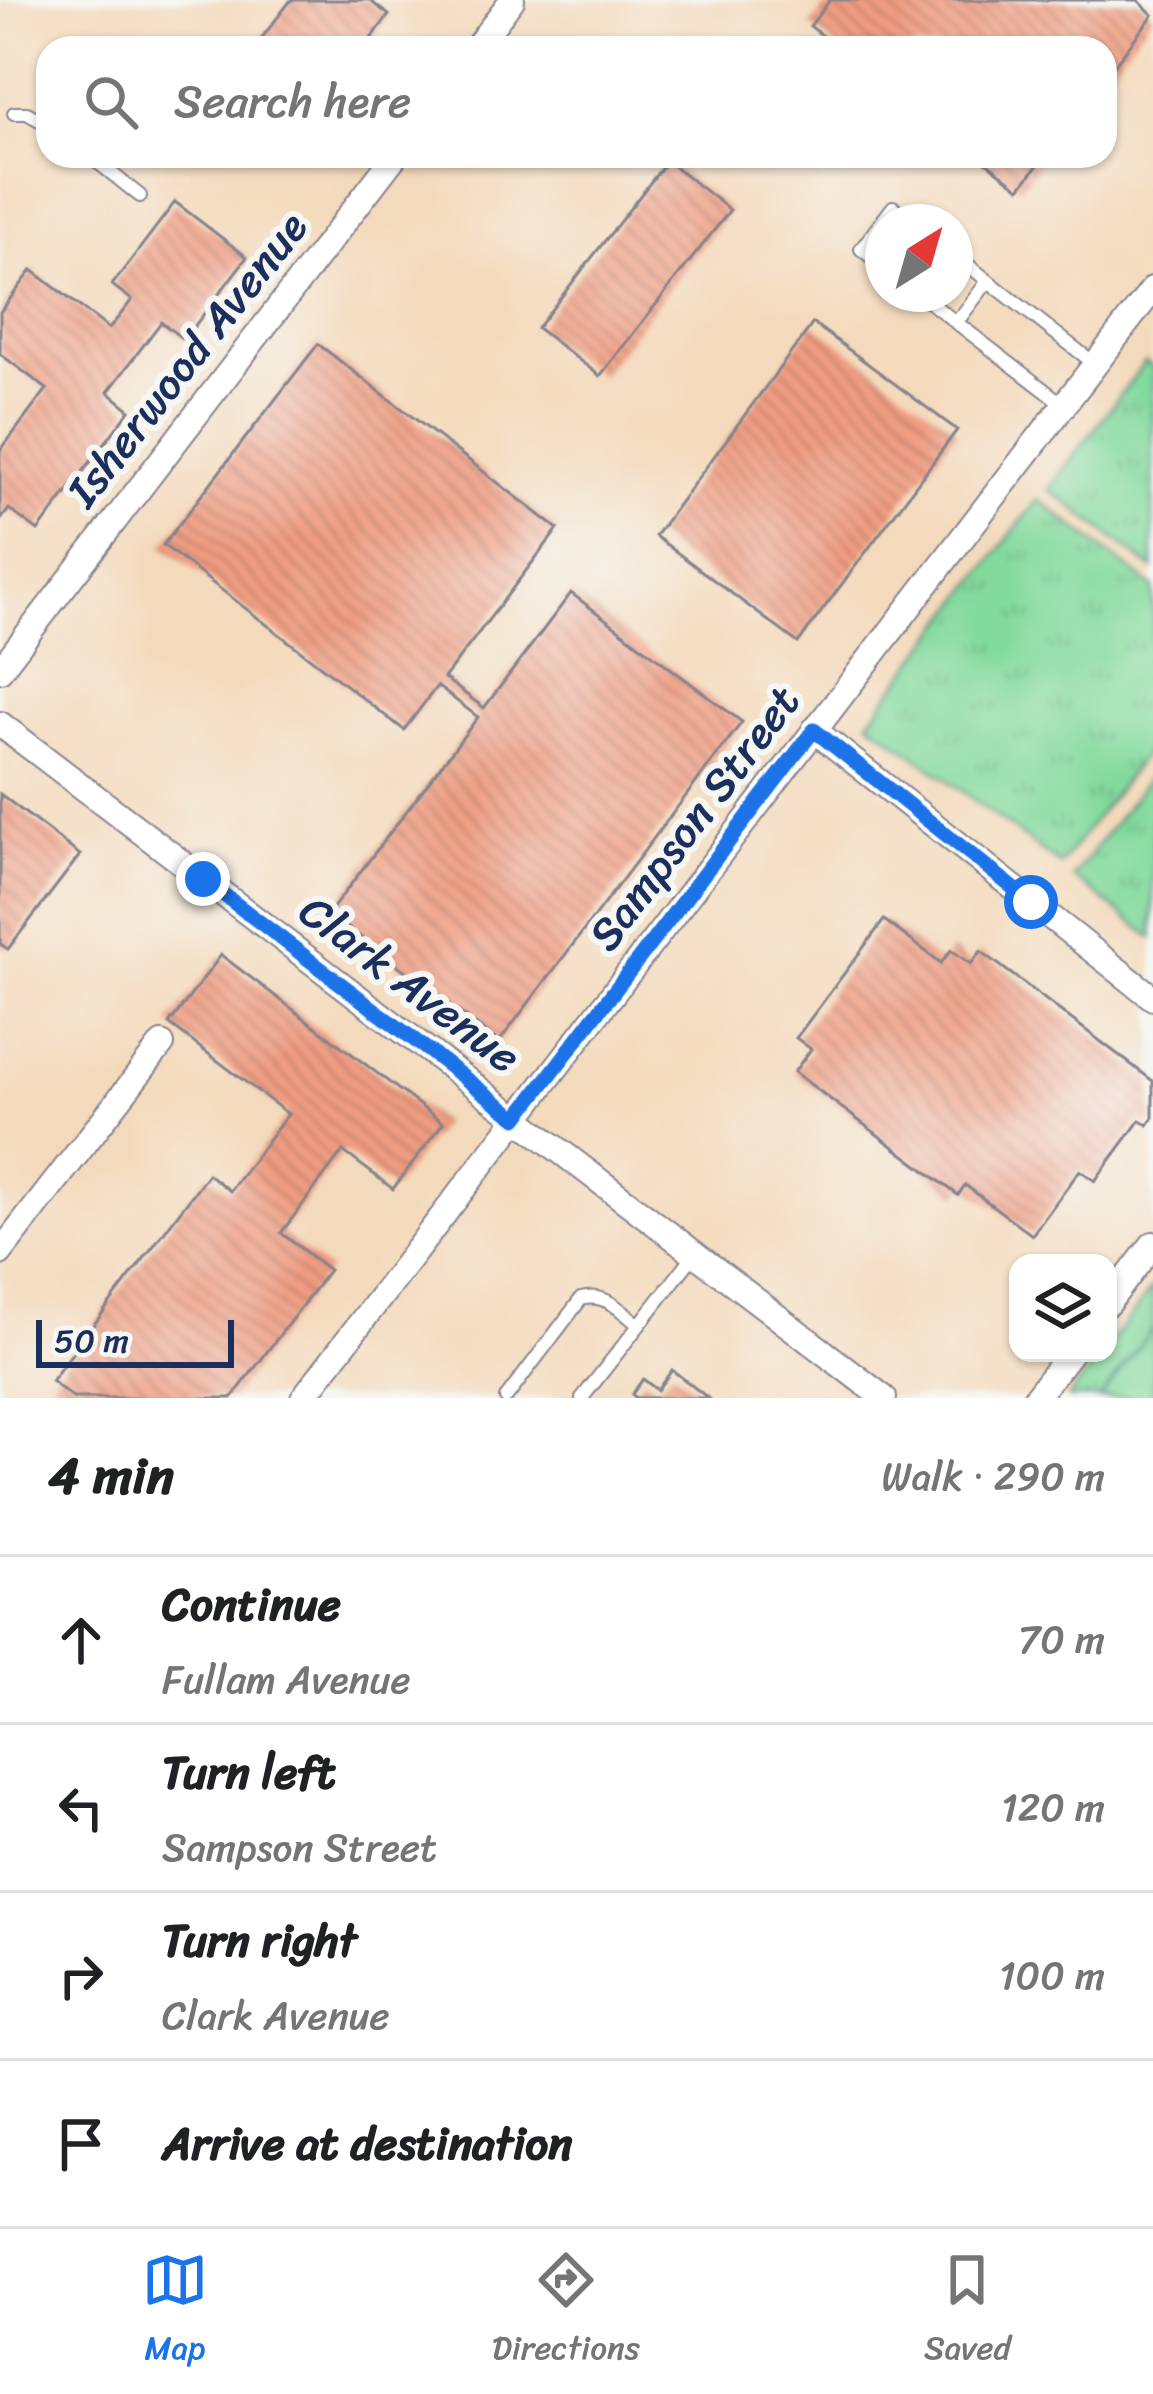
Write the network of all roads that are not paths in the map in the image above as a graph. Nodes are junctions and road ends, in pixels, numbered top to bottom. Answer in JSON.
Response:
{"nodes":[{"id":1,"x":512,"y":0,"type":"edge"},
{"id":2,"x":485,"y":36,"type":"edge"},
{"id":3,"x":14,"y":113,"type":"dead end"},
{"id":4,"x":36,"y":118,"type":"edge"},
{"id":5,"x":105,"y":168,"type":"edge"},
{"id":6,"x":385,"y":168,"type":"edge"},
{"id":7,"x":140,"y":196,"type":"dead end"},
{"id":8,"x":973,"y":269,"type":"edge"},
{"id":9,"x":988,"y":281,"type":"junction"},
{"id":10,"x":1153,"y":290,"type":"edge"},
{"id":11,"x":943,"y":312,"type":"edge"},
{"id":12,"x":956,"y":322,"type":"junction"},
{"id":13,"x":1095,"y":364,"type":"junction"},
{"id":14,"x":1064,"y":405,"type":"junction"},
{"id":15,"x":0,"y":670,"type":"edge"},
{"id":16,"x":0,"y":724,"type":"edge"},
{"id":17,"x":814,"y":730,"type":"junction"},
{"id":18,"x":1153,"y":998,"type":"edge"},
{"id":19,"x":162,"y":1044,"type":"dead end"},
{"id":20,"x":517,"y":1118,"type":"junction"},
{"id":21,"x":1153,"y":1244,"type":"edge"},
{"id":22,"x":0,"y":1253,"type":"edge"},
{"id":23,"x":694,"y":1254,"type":"junction"},
{"id":24,"x":1117,"y":1291,"type":"edge"},
{"id":25,"x":638,"y":1324,"type":"junction"},
{"id":26,"x":1063,"y":1362,"type":"edge"},
{"id":27,"x":303,"y":1398,"type":"edge"},
{"id":28,"x":506,"y":1398,"type":"edge"},
{"id":29,"x":582,"y":1398,"type":"edge"},
{"id":30,"x":884,"y":1398,"type":"edge"},
{"id":31,"x":1035,"y":1398,"type":"edge"}],
"edges":[{"from":1,"to":2,"type":"street"},
{"from":3,"to":4,"type":"lane"},
{"from":5,"to":7,"type":"lane"},
{"from":6,"to":15,"type":"street","name":"Isherwood Avenue"},
{"from":8,"to":9,"type":"lane"},
{"from":9,"to":12,"type":"lane"},
{"from":9,"to":13,"type":"lane"},
{"from":10,"to":13,"type":"street","name":"Sampson Street"},
{"from":11,"to":12,"type":"lane"},
{"from":12,"to":14,"type":"lane"},
{"from":13,"to":14,"type":"street","name":"Sampson Street"},
{"from":14,"to":17,"type":"street","name":"Sampson Street"},
{"from":16,"to":20,"type":"street","name":"Clark Avenue"},
{"from":17,"to":18,"type":"street"},
{"from":17,"to":20,"type":"street","name":"Sampson Street"},
{"from":19,"to":22,"type":"street"},
{"from":20,"to":23,"type":"street","name":"Clark Avenue"},
{"from":20,"to":27,"type":"street","name":"Sampson Street"},
{"from":21,"to":24,"type":"street"},
{"from":23,"to":25,"type":"lane"},
{"from":23,"to":30,"type":"street","name":"Clark Avenue"},
{"from":25,"to":28,"type":"lane"},
{"from":25,"to":29,"type":"lane"},
{"from":26,"to":31,"type":"street"}]}
